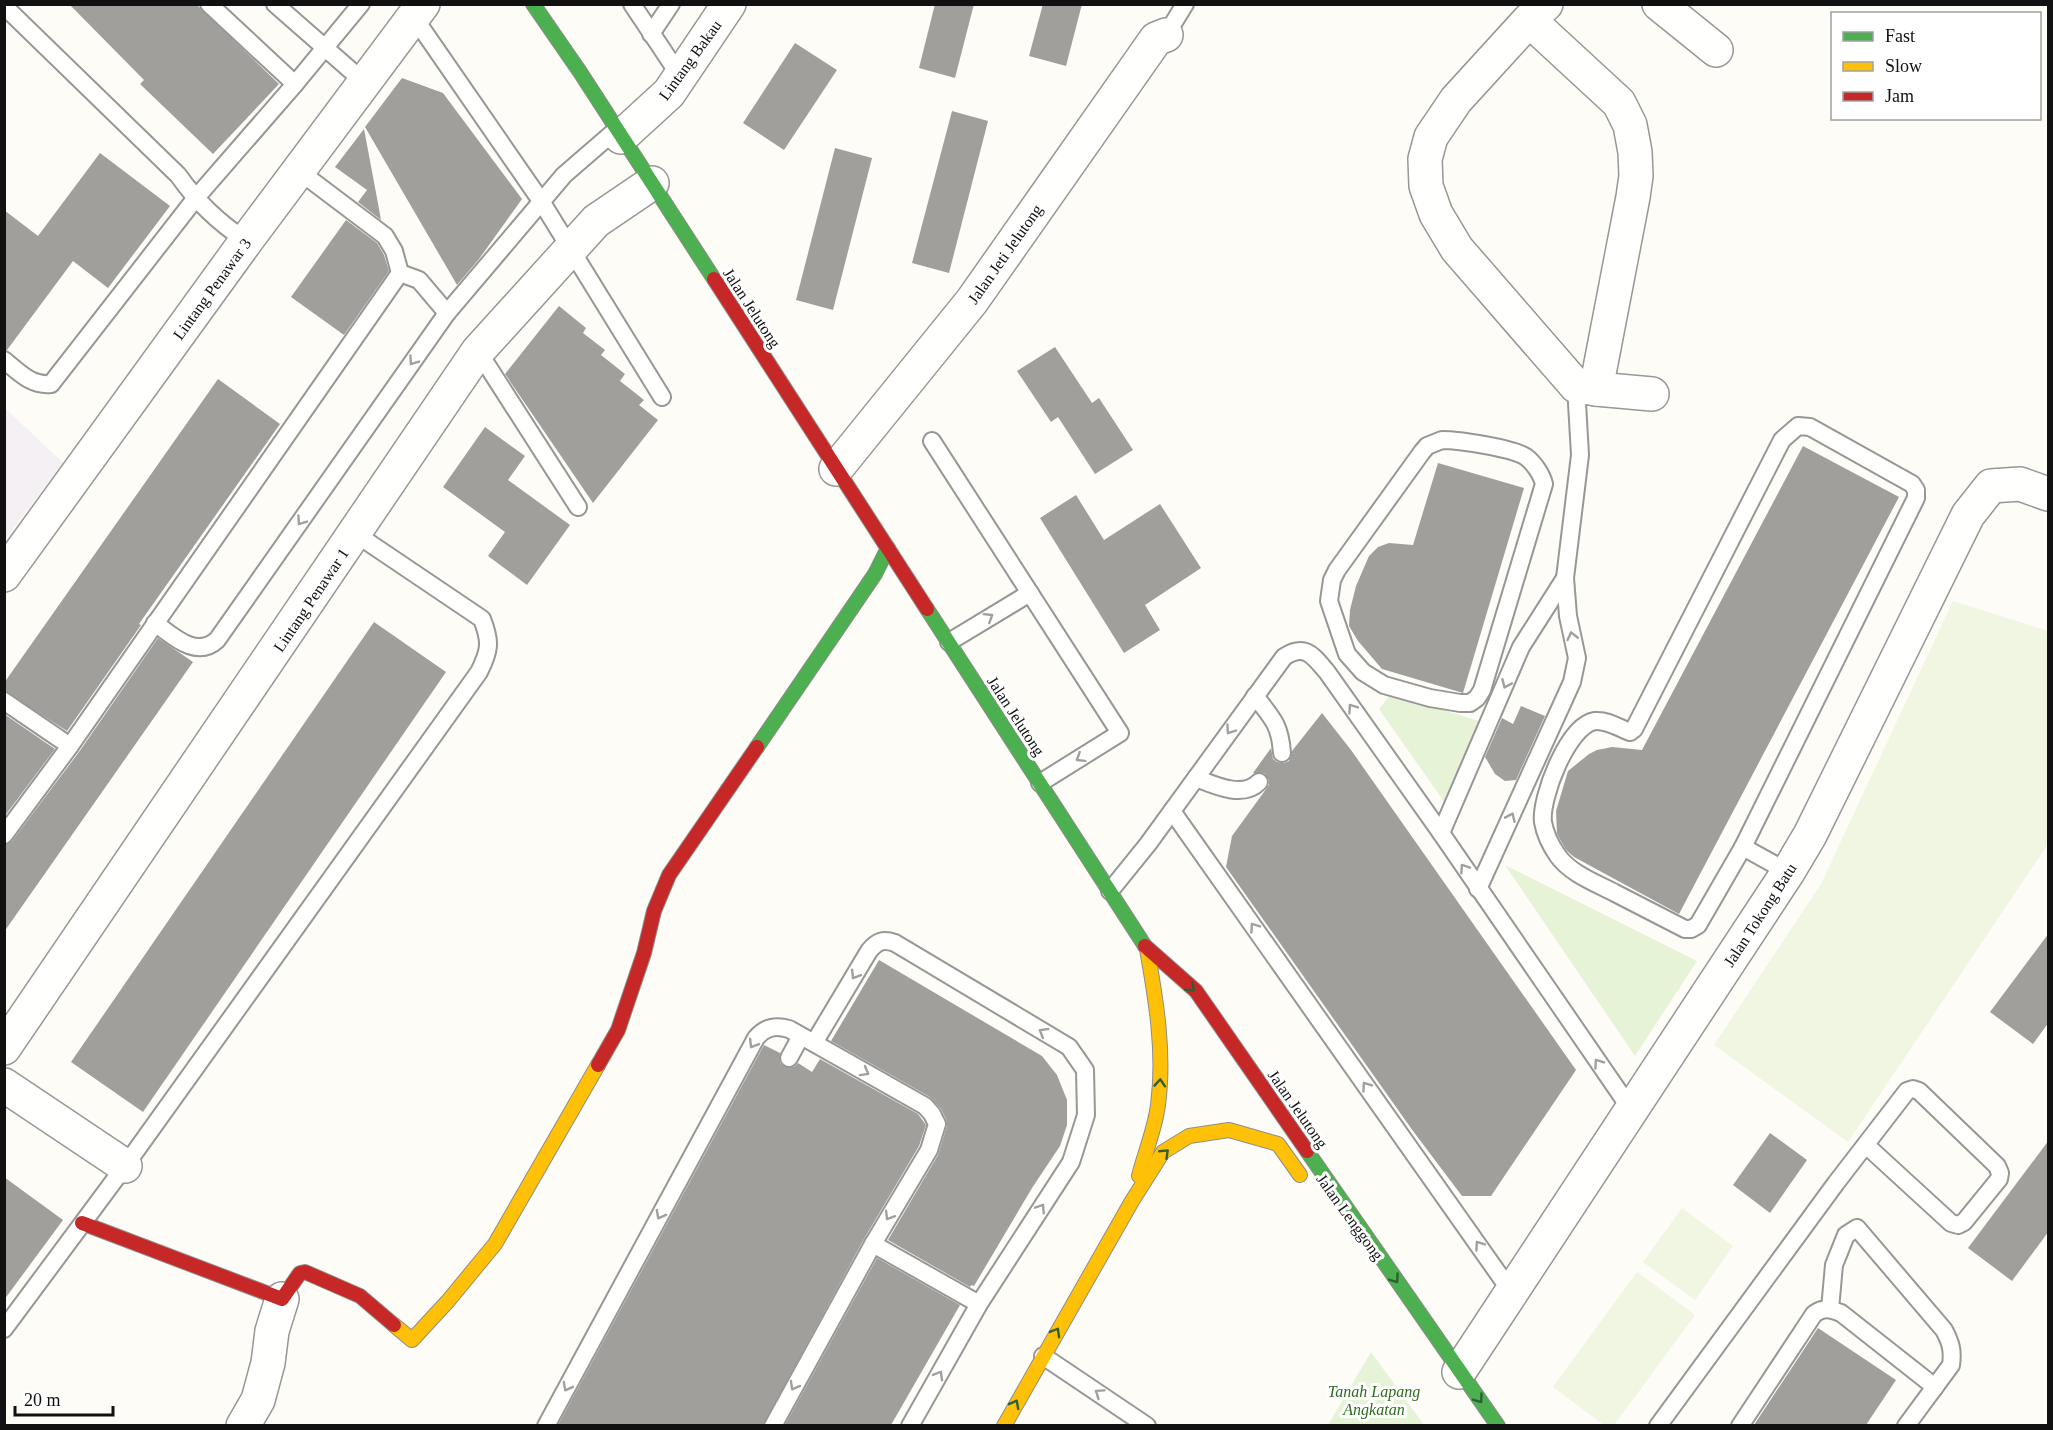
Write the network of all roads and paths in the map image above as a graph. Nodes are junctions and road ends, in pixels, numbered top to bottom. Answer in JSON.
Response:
{"nodes":[{"id":1,"x":209,"y":4,"type":"edge"},
{"id":2,"x":275,"y":4,"type":"edge"},
{"id":3,"x":361,"y":4,"type":"edge"},
{"id":4,"x":533,"y":4,"type":"edge"},
{"id":5,"x":632,"y":4,"type":"edge"},
{"id":6,"x":671,"y":4,"type":"edge"},
{"id":7,"x":729,"y":4,"type":"edge"},
{"id":8,"x":1185,"y":4,"type":"edge"},
{"id":9,"x":1659,"y":4,"type":"edge"},
{"id":10,"x":4,"y":6,"type":"edge"},
{"id":11,"x":414,"y":8,"type":"edge"},
{"id":12,"x":1538,"y":12,"type":"edge"},
{"id":13,"x":651,"y":34,"type":"junction"},
{"id":14,"x":1166,"y":35,"type":"joint"},
{"id":15,"x":325,"y":48,"type":"junction"},
{"id":16,"x":1716,"y":50,"type":"dead end"},
{"id":17,"x":680,"y":76,"type":"junction"},
{"id":18,"x":364,"y":82,"type":"junction"},
{"id":19,"x":295,"y":84,"type":"junction"},
{"id":20,"x":619,"y":133,"type":"junction"},
{"id":21,"x":299,"y":171,"type":"junction"},
{"id":22,"x":652,"y":183,"type":"junction"},
{"id":23,"x":195,"y":199,"type":"junction"},
{"id":24,"x":541,"y":201,"type":"junction"},
{"id":25,"x":246,"y":241,"type":"junction"},
{"id":26,"x":570,"y":248,"type":"junction"},
{"id":27,"x":400,"y":273,"type":"junction"},
{"id":28,"x":447,"y":314,"type":"junction"},
{"id":29,"x":478,"y":351,"type":"junction"},
{"id":30,"x":4,"y":360,"type":"edge"},
{"id":31,"x":1586,"y":388,"type":"junction"},
{"id":32,"x":1652,"y":394,"type":"dead end"},
{"id":33,"x":662,"y":397,"type":"dead end"},
{"id":34,"x":932,"y":441,"type":"dead end"},
{"id":35,"x":836,"y":469,"type":"junction"},
{"id":36,"x":2049,"y":494,"type":"edge"},
{"id":37,"x":578,"y":507,"type":"dead end"},
{"id":38,"x":356,"y":534,"type":"junction"},
{"id":39,"x":888,"y":548,"type":"junction"},
{"id":40,"x":4,"y":575,"type":"edge"},
{"id":41,"x":1565,"y":578,"type":"junction"},
{"id":42,"x":1030,"y":593,"type":"junction"},
{"id":43,"x":155,"y":622,"type":"junction"},
{"id":44,"x":949,"y":642,"type":"junction"},
{"id":45,"x":1347,"y":654,"type":"junction"},
{"id":46,"x":1327,"y":672,"type":"junction"},
{"id":47,"x":1255,"y":696,"type":"junction"},
{"id":48,"x":4,"y":701,"type":"edge"},
{"id":49,"x":70,"y":746,"type":"junction"},
{"id":50,"x":1282,"y":753,"type":"dead end"},
{"id":51,"x":1196,"y":778,"type":"junction"},
{"id":52,"x":1259,"y":782,"type":"dead end"},
{"id":53,"x":1040,"y":783,"type":"junction"},
{"id":54,"x":1172,"y":811,"type":"junction"},
{"id":55,"x":1441,"y":833,"type":"junction"},
{"id":56,"x":4,"y":835,"type":"edge"},
{"id":57,"x":1743,"y":847,"type":"junction"},
{"id":58,"x":1788,"y":872,"type":"junction"},
{"id":59,"x":1478,"y":889,"type":"junction"},
{"id":60,"x":1110,"y":891,"type":"junction"},
{"id":61,"x":1148,"y":949,"type":"junction"},
{"id":62,"x":807,"y":1040,"type":"junction"},
{"id":63,"x":4,"y":1048,"type":"edge"},
{"id":64,"x":789,"y":1058,"type":"dead end"},
{"id":65,"x":4,"y":1085,"type":"edge"},
{"id":66,"x":1632,"y":1111,"type":"junction"},
{"id":67,"x":1867,"y":1146,"type":"junction"},
{"id":68,"x":125,"y":1167,"type":"junction"},
{"id":69,"x":1305,"y":1183,"type":"dead end"},
{"id":70,"x":1132,"y":1201,"type":"junction"},
{"id":71,"x":82,"y":1223,"type":"junction"},
{"id":72,"x":873,"y":1244,"type":"junction"},
{"id":73,"x":1512,"y":1293,"type":"junction"},
{"id":74,"x":282,"y":1299,"type":"junction"},
{"id":75,"x":979,"y":1304,"type":"junction"},
{"id":76,"x":1830,"y":1309,"type":"junction"},
{"id":77,"x":4,"y":1329,"type":"edge"},
{"id":78,"x":1043,"y":1356,"type":"junction"},
{"id":79,"x":1459,"y":1372,"type":"junction"},
{"id":80,"x":1935,"y":1387,"type":"junction"},
{"id":81,"x":243,"y":1425,"type":"edge"},
{"id":82,"x":546,"y":1425,"type":"edge"},
{"id":83,"x":773,"y":1425,"type":"edge"},
{"id":84,"x":910,"y":1425,"type":"edge"},
{"id":85,"x":1004,"y":1425,"type":"edge"},
{"id":86,"x":1147,"y":1425,"type":"edge"},
{"id":87,"x":1498,"y":1425,"type":"edge"},
{"id":88,"x":1658,"y":1425,"type":"edge"},
{"id":89,"x":1740,"y":1425,"type":"edge"},
{"id":90,"x":1906,"y":1425,"type":"edge"}],
"edges":[{"from":1,"to":19,"type":"lane"},
{"from":2,"to":15,"type":"lane"},
{"from":3,"to":15,"type":"lane"},
{"from":4,"to":20,"type":"main road","name":"Jalan Jelutong"},
{"from":5,"to":13,"type":"lane"},
{"from":6,"to":13,"type":"lane"},
{"from":7,"to":17,"type":"street","name":"Lintang Bakau"},
{"from":8,"to":14,"type":"lane"},
{"from":9,"to":16,"type":"street"},
{"from":10,"to":23,"type":"lane"},
{"from":11,"to":18,"type":"street","name":"Lintang Penawar 3"},
{"from":11,"to":24,"type":"lane"},
{"from":12,"to":31,"type":"street"},
{"from":12,"to":31,"type":"street"},
{"from":13,"to":17,"type":"lane"},
{"from":14,"to":35,"type":"street","name":"Jalan Jeti Jelutong"},
{"from":15,"to":18,"type":"lane"},
{"from":15,"to":19,"type":"lane"},
{"from":17,"to":20,"type":"street","name":"Lintang Bakau"},
{"from":18,"to":21,"type":"street","name":"Lintang Penawar 3"},
{"from":19,"to":23,"type":"lane"},
{"from":20,"to":22,"type":"main road","name":"Jalan Jelutong"},
{"from":20,"to":24,"type":"lane"},
{"from":21,"to":25,"type":"street","name":"Lintang Penawar 3"},
{"from":21,"to":27,"type":"lane"},
{"from":22,"to":26,"type":"street","name":"Lintang Penawar 1"},
{"from":22,"to":35,"type":"main road","name":"Jalan Jelutong"},
{"from":23,"to":25,"type":"lane"},
{"from":23,"to":30,"type":"lane"},
{"from":24,"to":26,"type":"lane"},
{"from":24,"to":28,"type":"lane"},
{"from":25,"to":40,"type":"street","name":"Lintang Penawar 3"},
{"from":26,"to":29,"type":"street","name":"Lintang Penawar 1"},
{"from":26,"to":33,"type":"lane"},
{"from":27,"to":28,"type":"lane"},
{"from":27,"to":43,"type":"lane"},
{"from":28,"to":43,"type":"lane","one_way":true},
{"from":29,"to":37,"type":"lane"},
{"from":29,"to":38,"type":"street","name":"Lintang Penawar 1"},
{"from":31,"to":32,"type":"street"},
{"from":31,"to":41,"type":"lane"},
{"from":34,"to":42,"type":"lane"},
{"from":35,"to":39,"type":"main road","name":"Jalan Jelutong"},
{"from":36,"to":58,"type":"street","name":"Jalan Tokong Batu"},
{"from":38,"to":63,"type":"street","name":"Lintang Penawar 1"},
{"from":38,"to":68,"type":"lane"},
{"from":39,"to":44,"type":"main road","name":"Jalan Jelutong"},
{"from":39,"to":74,"type":"main road"},
{"from":41,"to":55,"type":"lane","one_way":true},
{"from":59,"to":41,"type":"lane","one_way":true},
{"from":44,"to":42,"type":"lane","one_way":true},
{"from":42,"to":53,"type":"lane","one_way":true},
{"from":43,"to":49,"type":"lane"},
{"from":44,"to":53,"type":"main road","name":"Jalan Jelutong"},
{"from":45,"to":45,"type":"lane"},
{"from":45,"to":46,"type":"lane"},
{"from":46,"to":47,"type":"lane"},
{"from":55,"to":46,"type":"lane","one_way":true},
{"from":47,"to":50,"type":"lane"},
{"from":47,"to":51,"type":"lane","one_way":true},
{"from":48,"to":49,"type":"lane"},
{"from":49,"to":56,"type":"lane"},
{"from":51,"to":52,"type":"lane"},
{"from":51,"to":54,"type":"lane"},
{"from":53,"to":60,"type":"main road","name":"Jalan Jelutong"},
{"from":54,"to":60,"type":"lane"},
{"from":73,"to":54,"type":"lane","one_way":true},
{"from":59,"to":55,"type":"lane","one_way":true},
{"from":57,"to":57,"type":"lane"},
{"from":57,"to":58,"type":"lane"},
{"from":58,"to":66,"type":"street","name":"Jalan Tokong Batu"},
{"from":66,"to":59,"type":"lane","one_way":true},
{"from":60,"to":61,"type":"main road","name":"Jalan Jelutong"},
{"from":70,"to":61,"type":"main road","name":"Jalan Lenggong","one_way":true},
{"from":61,"to":79,"type":"main road","name":"Jalan Jelutong","one_way":true},
{"from":62,"to":64,"type":"lane"},
{"from":62,"to":72,"type":"lane","one_way":true},
{"from":75,"to":62,"type":"lane","one_way":true},
{"from":62,"to":82,"type":"lane","one_way":true},
{"from":65,"to":68,"type":"street"},
{"from":66,"to":73,"type":"street","name":"Jalan Tokong Batu"},
{"from":67,"to":67,"type":"lane"},
{"from":67,"to":88,"type":"lane"},
{"from":68,"to":71,"type":"lane"},
{"from":70,"to":69,"type":"main road","name":"Jalan Lenggong","one_way":true},
{"from":78,"to":70,"type":"main road","name":"Jalan Lenggong","one_way":true},
{"from":71,"to":74,"type":"main road"},
{"from":71,"to":77,"type":"lane"},
{"from":72,"to":75,"type":"lane"},
{"from":72,"to":83,"type":"lane","one_way":true},
{"from":73,"to":79,"type":"street","name":"Jalan Tokong Batu"},
{"from":74,"to":81,"type":"street"},
{"from":84,"to":75,"type":"lane","one_way":true},
{"from":76,"to":80,"type":"lane"},
{"from":76,"to":80,"type":"lane"},
{"from":76,"to":89,"type":"lane"},
{"from":85,"to":78,"type":"main road","name":"Jalan Lenggong","one_way":true},
{"from":86,"to":78,"type":"lane","one_way":true},
{"from":79,"to":87,"type":"main road","name":"Jalan Jelutong","one_way":true},
{"from":80,"to":90,"type":"lane"}]}
